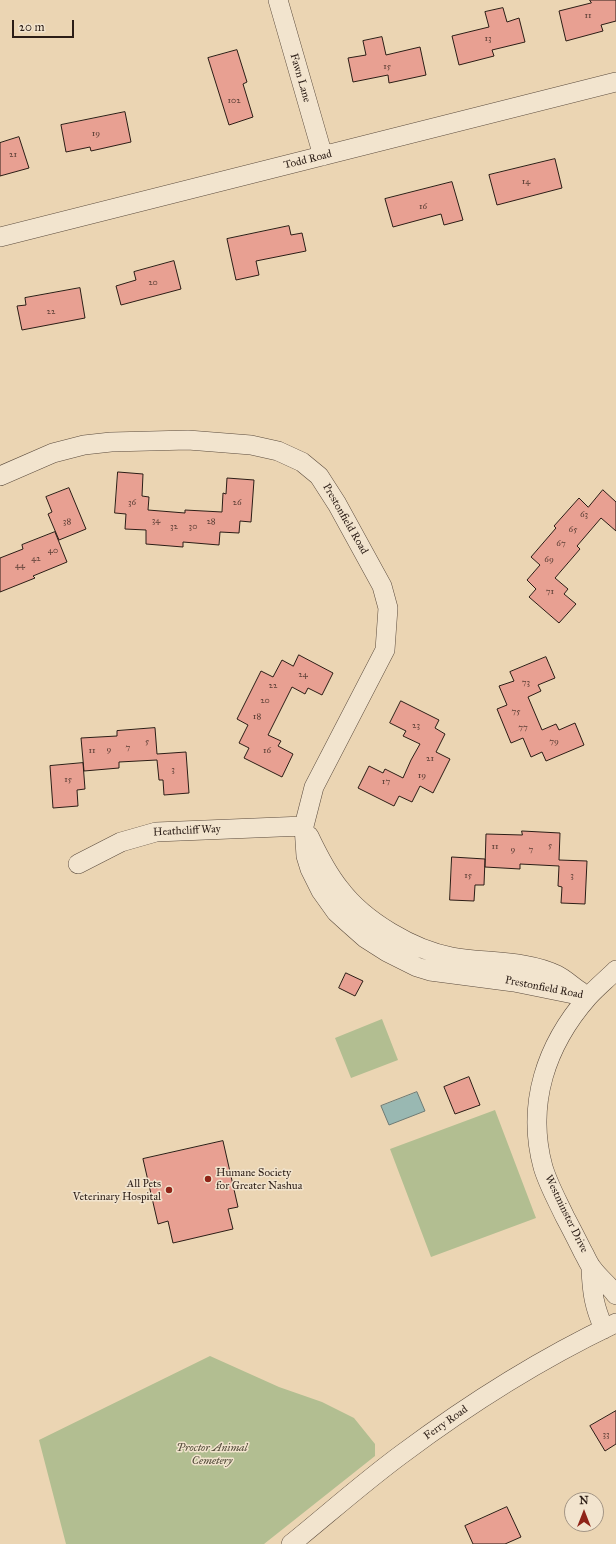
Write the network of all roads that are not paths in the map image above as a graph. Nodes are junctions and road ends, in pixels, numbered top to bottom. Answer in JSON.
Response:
{"nodes":[{"id":1,"x":278,"y":0,"type":"edge"},
{"id":2,"x":616,"y":82,"type":"edge"},
{"id":3,"x":323,"y":156,"type":"junction"},
{"id":4,"x":0,"y":236,"type":"edge"},
{"id":5,"x":0,"y":476,"type":"edge"},
{"id":6,"x":304,"y":826,"type":"junction"},
{"id":7,"x":78,"y":864,"type":"dead end"},
{"id":8,"x":616,"y":970,"type":"edge"},
{"id":9,"x":588,"y":997,"type":"junction"},
{"id":10,"x":591,"y":1268,"type":"junction"},
{"id":11,"x":616,"y":1295,"type":"edge"},
{"id":12,"x":610,"y":1326,"type":"edge"},
{"id":13,"x":292,"y":1544,"type":"edge"}],
"edges":[{"from":1,"to":3,"type":"street","name":"Fawn Lane"},
{"from":2,"to":3,"type":"street","name":"Todd Road"},
{"from":3,"to":4,"type":"street","name":"Todd Road"},
{"from":5,"to":6,"type":"street","name":"Prestonfield Road"},
{"from":6,"to":7,"type":"street","name":"Heathcliff Way"},
{"from":6,"to":9,"type":"street","name":"Prestonfield Road"},
{"from":8,"to":9,"type":"street","name":"Westminster Drive"},
{"from":9,"to":10,"type":"street","name":"Westminster Drive"},
{"from":10,"to":11,"type":"street","name":"Westminster Drive"},
{"from":10,"to":12,"type":"street","name":"Westminster Drive"},
{"from":12,"to":13,"type":"street","name":"Ferry Road"}]}
